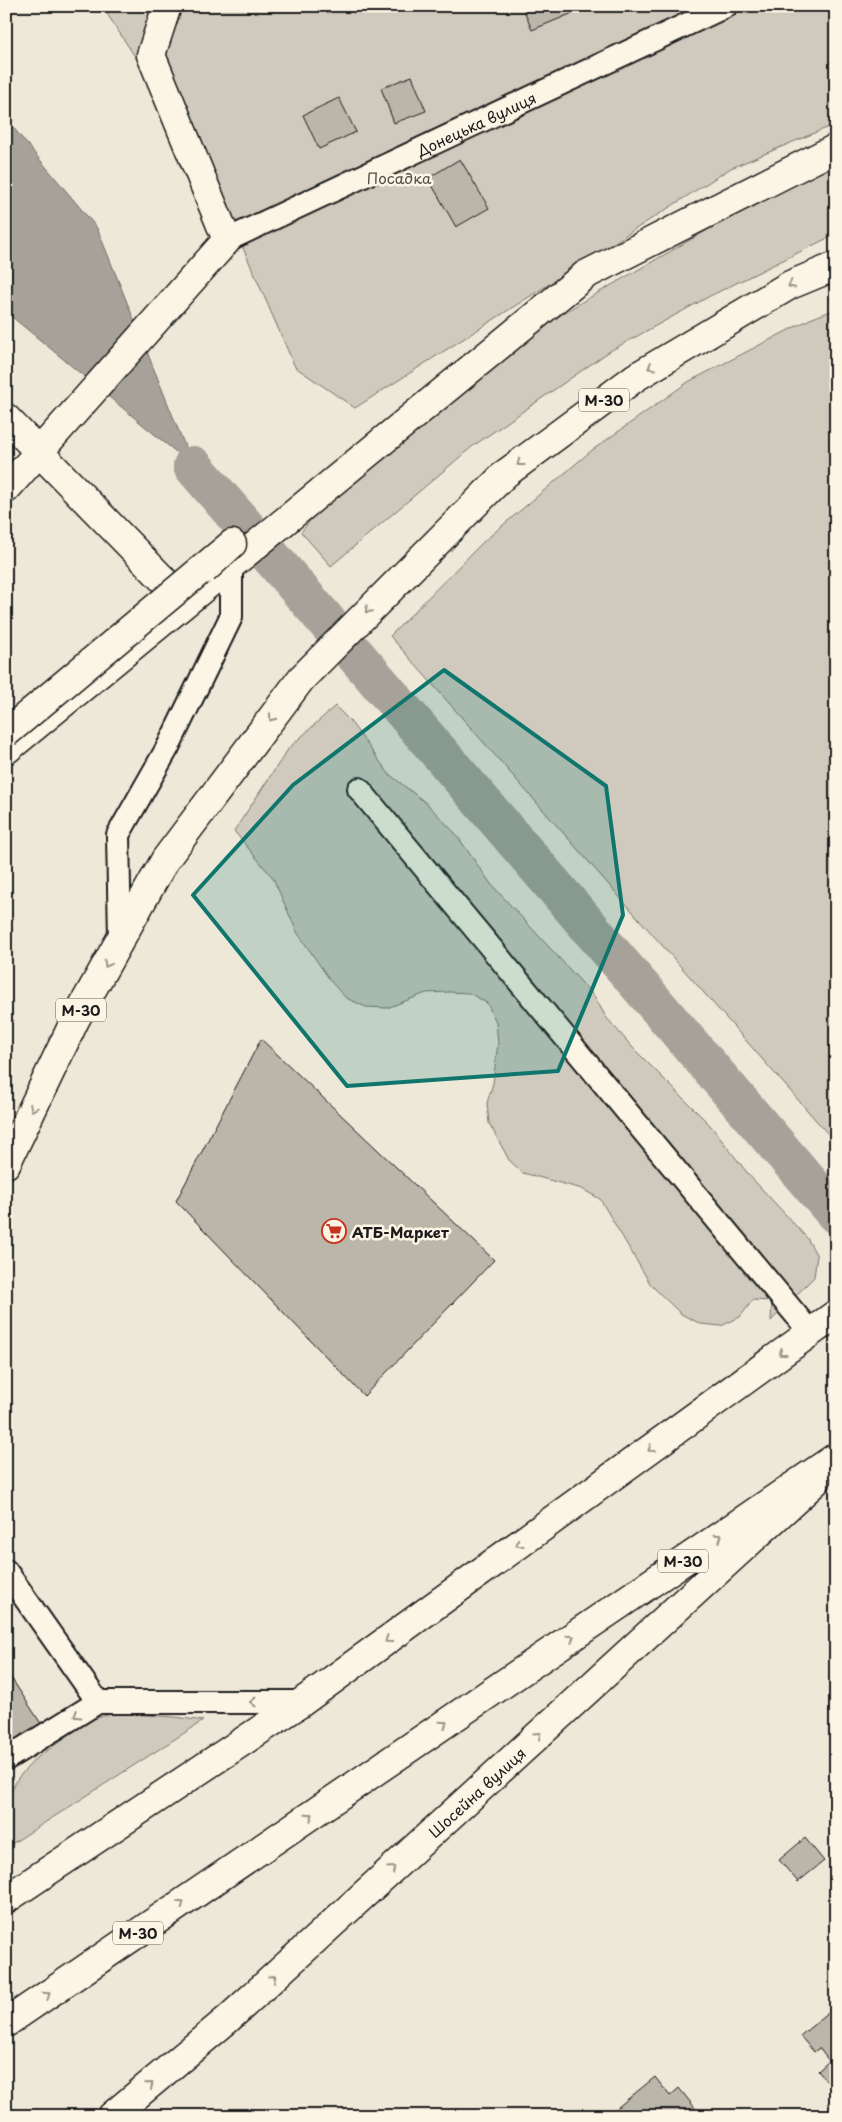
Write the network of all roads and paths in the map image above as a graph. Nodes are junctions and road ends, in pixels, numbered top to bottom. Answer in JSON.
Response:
{"nodes":[{"id":1,"x":167,"y":6,"type":"edge"},
{"id":2,"x":726,"y":6,"type":"edge"},
{"id":3,"x":836,"y":148,"type":"edge"},
{"id":4,"x":227,"y":240,"type":"junction"},
{"id":5,"x":836,"y":266,"type":"edge"},
{"id":6,"x":6,"y":418,"type":"edge"},
{"id":7,"x":6,"y":489,"type":"edge"},
{"id":8,"x":232,"y":544,"type":"junction"},
{"id":9,"x":6,"y":734,"type":"edge"},
{"id":10,"x":6,"y":750,"type":"edge"},
{"id":11,"x":359,"y":789,"type":"dead end"},
{"id":12,"x":120,"y":939,"type":"junction"},
{"id":13,"x":6,"y":1164,"type":"edge"},
{"id":14,"x":836,"y":1314,"type":"edge"},
{"id":15,"x":811,"y":1333,"type":"junction"},
{"id":16,"x":836,"y":1457,"type":"edge"},
{"id":17,"x":836,"y":1463,"type":"edge"},
{"id":18,"x":6,"y":1571,"type":"edge"},
{"id":19,"x":98,"y":1702,"type":"junction"},
{"id":20,"x":302,"y":1702,"type":"junction"},
{"id":21,"x":6,"y":1759,"type":"edge"},
{"id":22,"x":6,"y":1899,"type":"edge"},
{"id":23,"x":6,"y":2023,"type":"edge"},
{"id":24,"x":112,"y":2116,"type":"edge"}],
"edges":[{"from":1,"to":4,"type":"main road"},
{"from":2,"to":4,"type":"lane","name":"Донецька вулиця"},
{"from":3,"to":10,"type":"main road"},
{"from":4,"to":7,"type":"main road"},
{"from":5,"to":12,"type":"main road","number":"М-30","one_way":true},
{"from":6,"to":8,"type":"main road","bridge":true},
{"from":8,"to":9,"type":"main road","bridge":true},
{"from":8,"to":12,"type":"lane"},
{"from":11,"to":15,"type":"lane"},
{"from":12,"to":13,"type":"main road","number":"М-30","one_way":true},
{"from":14,"to":15,"type":"main road"},
{"from":15,"to":20,"type":"main road","one_way":true},
{"from":23,"to":16,"type":"main road","number":"М-30","one_way":true},
{"from":24,"to":17,"type":"main road","name":"Шосейна вулиця","one_way":true},
{"from":18,"to":19,"type":"lane"},
{"from":20,"to":19,"type":"lane","one_way":true},
{"from":19,"to":21,"type":"lane","one_way":true},
{"from":20,"to":22,"type":"main road"}]}
